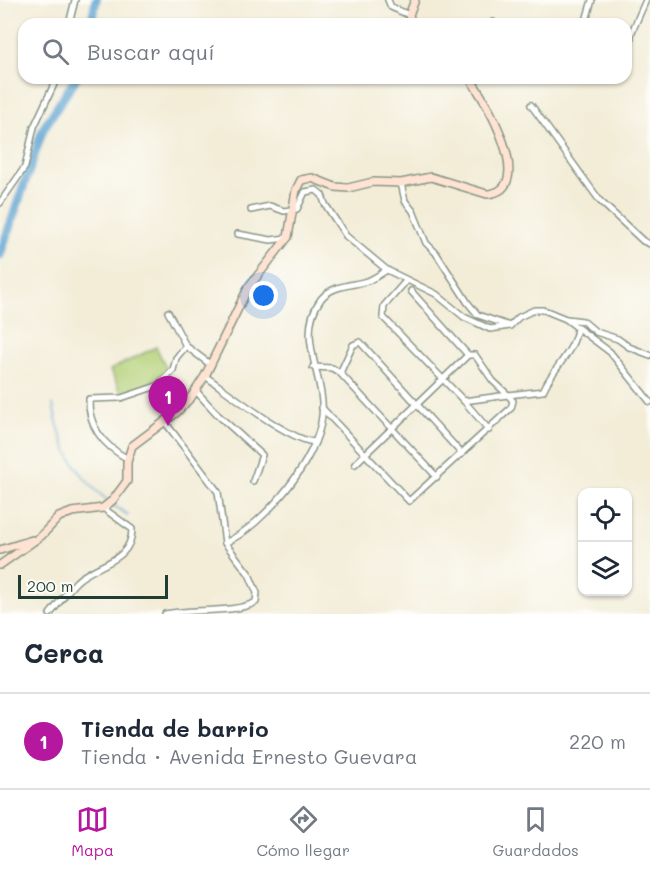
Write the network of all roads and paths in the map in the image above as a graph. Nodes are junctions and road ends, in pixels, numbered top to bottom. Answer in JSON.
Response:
{"nodes":[{"id":1,"x":75,"y":0,"type":"edge"},
{"id":2,"x":388,"y":0,"type":"edge"},
{"id":3,"x":416,"y":0,"type":"edge"},
{"id":4,"x":592,"y":0,"type":"edge"},
{"id":5,"x":646,"y":0,"type":"edge"},
{"id":6,"x":409,"y":15,"type":"junction"},
{"id":7,"x":70,"y":18,"type":"edge"},
{"id":8,"x":410,"y":18,"type":"edge"},
{"id":9,"x":587,"y":18,"type":"edge"},
{"id":10,"x":632,"y":32,"type":"edge"},
{"id":11,"x":54,"y":84,"type":"edge"},
{"id":12,"x":473,"y":84,"type":"edge"},
{"id":13,"x":531,"y":105,"type":"dead end"},
{"id":14,"x":401,"y":183,"type":"junction"},
{"id":15,"x":0,"y":203,"type":"edge"},
{"id":16,"x":251,"y":210,"type":"dead end"},
{"id":17,"x":292,"y":212,"type":"junction"},
{"id":18,"x":238,"y":234,"type":"dead end"},
{"id":19,"x":288,"y":237,"type":"junction"},
{"id":20,"x":650,"y":244,"type":"edge"},
{"id":21,"x":387,"y":270,"type":"junction"},
{"id":22,"x":406,"y":281,"type":"junction"},
{"id":23,"x":411,"y":291,"type":"dead end"},
{"id":24,"x":168,"y":312,"type":"dead end"},
{"id":25,"x":566,"y":319,"type":"junction"},
{"id":26,"x":510,"y":326,"type":"junction"},
{"id":27,"x":577,"y":328,"type":"junction"},
{"id":28,"x":186,"y":346,"type":"junction"},
{"id":29,"x":468,"y":355,"type":"junction"},
{"id":30,"x":650,"y":355,"type":"edge"},
{"id":31,"x":211,"y":365,"type":"junction"},
{"id":32,"x":314,"y":367,"type":"junction"},
{"id":33,"x":340,"y":373,"type":"junction"},
{"id":34,"x":205,"y":376,"type":"junction"},
{"id":35,"x":444,"y":381,"type":"junction"},
{"id":36,"x":195,"y":390,"type":"junction"},
{"id":37,"x":508,"y":395,"type":"junction"},
{"id":38,"x":464,"y":401,"type":"junction"},
{"id":39,"x":650,"y":402,"type":"edge"},
{"id":40,"x":418,"y":405,"type":"junction"},
{"id":41,"x":322,"y":408,"type":"junction"},
{"id":42,"x":165,"y":422,"type":"junction"},
{"id":43,"x":392,"y":430,"type":"junction"},
{"id":44,"x":489,"y":430,"type":"junction"},
{"id":45,"x":315,"y":442,"type":"junction"},
{"id":46,"x":366,"y":454,"type":"junction"},
{"id":47,"x":462,"y":454,"type":"junction"},
{"id":48,"x":128,"y":459,"type":"junction"},
{"id":49,"x":355,"y":464,"type":"dead end"},
{"id":50,"x":437,"y":477,"type":"junction"},
{"id":51,"x":254,"y":481,"type":"dead end"},
{"id":52,"x":108,"y":505,"type":"junction"},
{"id":53,"x":41,"y":536,"type":"junction"},
{"id":54,"x":225,"y":543,"type":"junction"},
{"id":55,"x":0,"y":550,"type":"edge"},
{"id":56,"x":0,"y":565,"type":"edge"},
{"id":57,"x":50,"y":614,"type":"edge"},
{"id":58,"x":165,"y":614,"type":"edge"}],
"edges":[{"from":1,"to":7,"type":"street"},
{"from":2,"to":6,"type":"street"},
{"from":3,"to":6,"type":"main road"},
{"from":4,"to":9,"type":"street"},
{"from":5,"to":10,"type":"street"},
{"from":6,"to":8,"type":"main road"},
{"from":11,"to":15,"type":"street"},
{"from":12,"to":14,"type":"main road"},
{"from":13,"to":20,"type":"street"},
{"from":14,"to":17,"type":"main road"},
{"from":14,"to":26,"type":"street"},
{"from":16,"to":17,"type":"street"},
{"from":17,"to":19,"type":"main road"},
{"from":17,"to":21,"type":"street"},
{"from":18,"to":19,"type":"street"},
{"from":19,"to":31,"type":"main road"},
{"from":21,"to":22,"type":"street"},
{"from":21,"to":32,"type":"street"},
{"from":22,"to":26,"type":"street"},
{"from":22,"to":35,"type":"street"},
{"from":23,"to":29,"type":"street"},
{"from":24,"to":28,"type":"street"},
{"from":25,"to":26,"type":"street"},
{"from":25,"to":27,"type":"street"},
{"from":25,"to":30,"type":"street"},
{"from":27,"to":37,"type":"street"},
{"from":27,"to":39,"type":"street"},
{"from":28,"to":31,"type":"street"},
{"from":28,"to":48,"type":"street"},
{"from":29,"to":35,"type":"street"},
{"from":29,"to":37,"type":"street"},
{"from":31,"to":34,"type":"main road"},
{"from":32,"to":33,"type":"street"},
{"from":32,"to":41,"type":"street"},
{"from":33,"to":40,"type":"street"},
{"from":33,"to":43,"type":"street"},
{"from":34,"to":36,"type":"main road"},
{"from":34,"to":45,"type":"street"},
{"from":35,"to":38,"type":"street"},
{"from":35,"to":40,"type":"street"},
{"from":36,"to":42,"type":"main road"},
{"from":36,"to":51,"type":"street"},
{"from":37,"to":38,"type":"street"},
{"from":37,"to":44,"type":"street"},
{"from":38,"to":44,"type":"street"},
{"from":40,"to":43,"type":"street"},
{"from":40,"to":47,"type":"street"},
{"from":41,"to":45,"type":"street"},
{"from":41,"to":46,"type":"street"},
{"from":42,"to":48,"type":"main road"},
{"from":42,"to":54,"type":"street"},
{"from":43,"to":46,"type":"street"},
{"from":43,"to":50,"type":"street"},
{"from":44,"to":47,"type":"street"},
{"from":45,"to":54,"type":"street"},
{"from":46,"to":49,"type":"street"},
{"from":46,"to":50,"type":"street"},
{"from":47,"to":50,"type":"street"},
{"from":48,"to":52,"type":"main road"},
{"from":52,"to":53,"type":"main road"},
{"from":52,"to":57,"type":"street"},
{"from":53,"to":55,"type":"main road"},
{"from":53,"to":56,"type":"main road"},
{"from":54,"to":58,"type":"street"}]}
